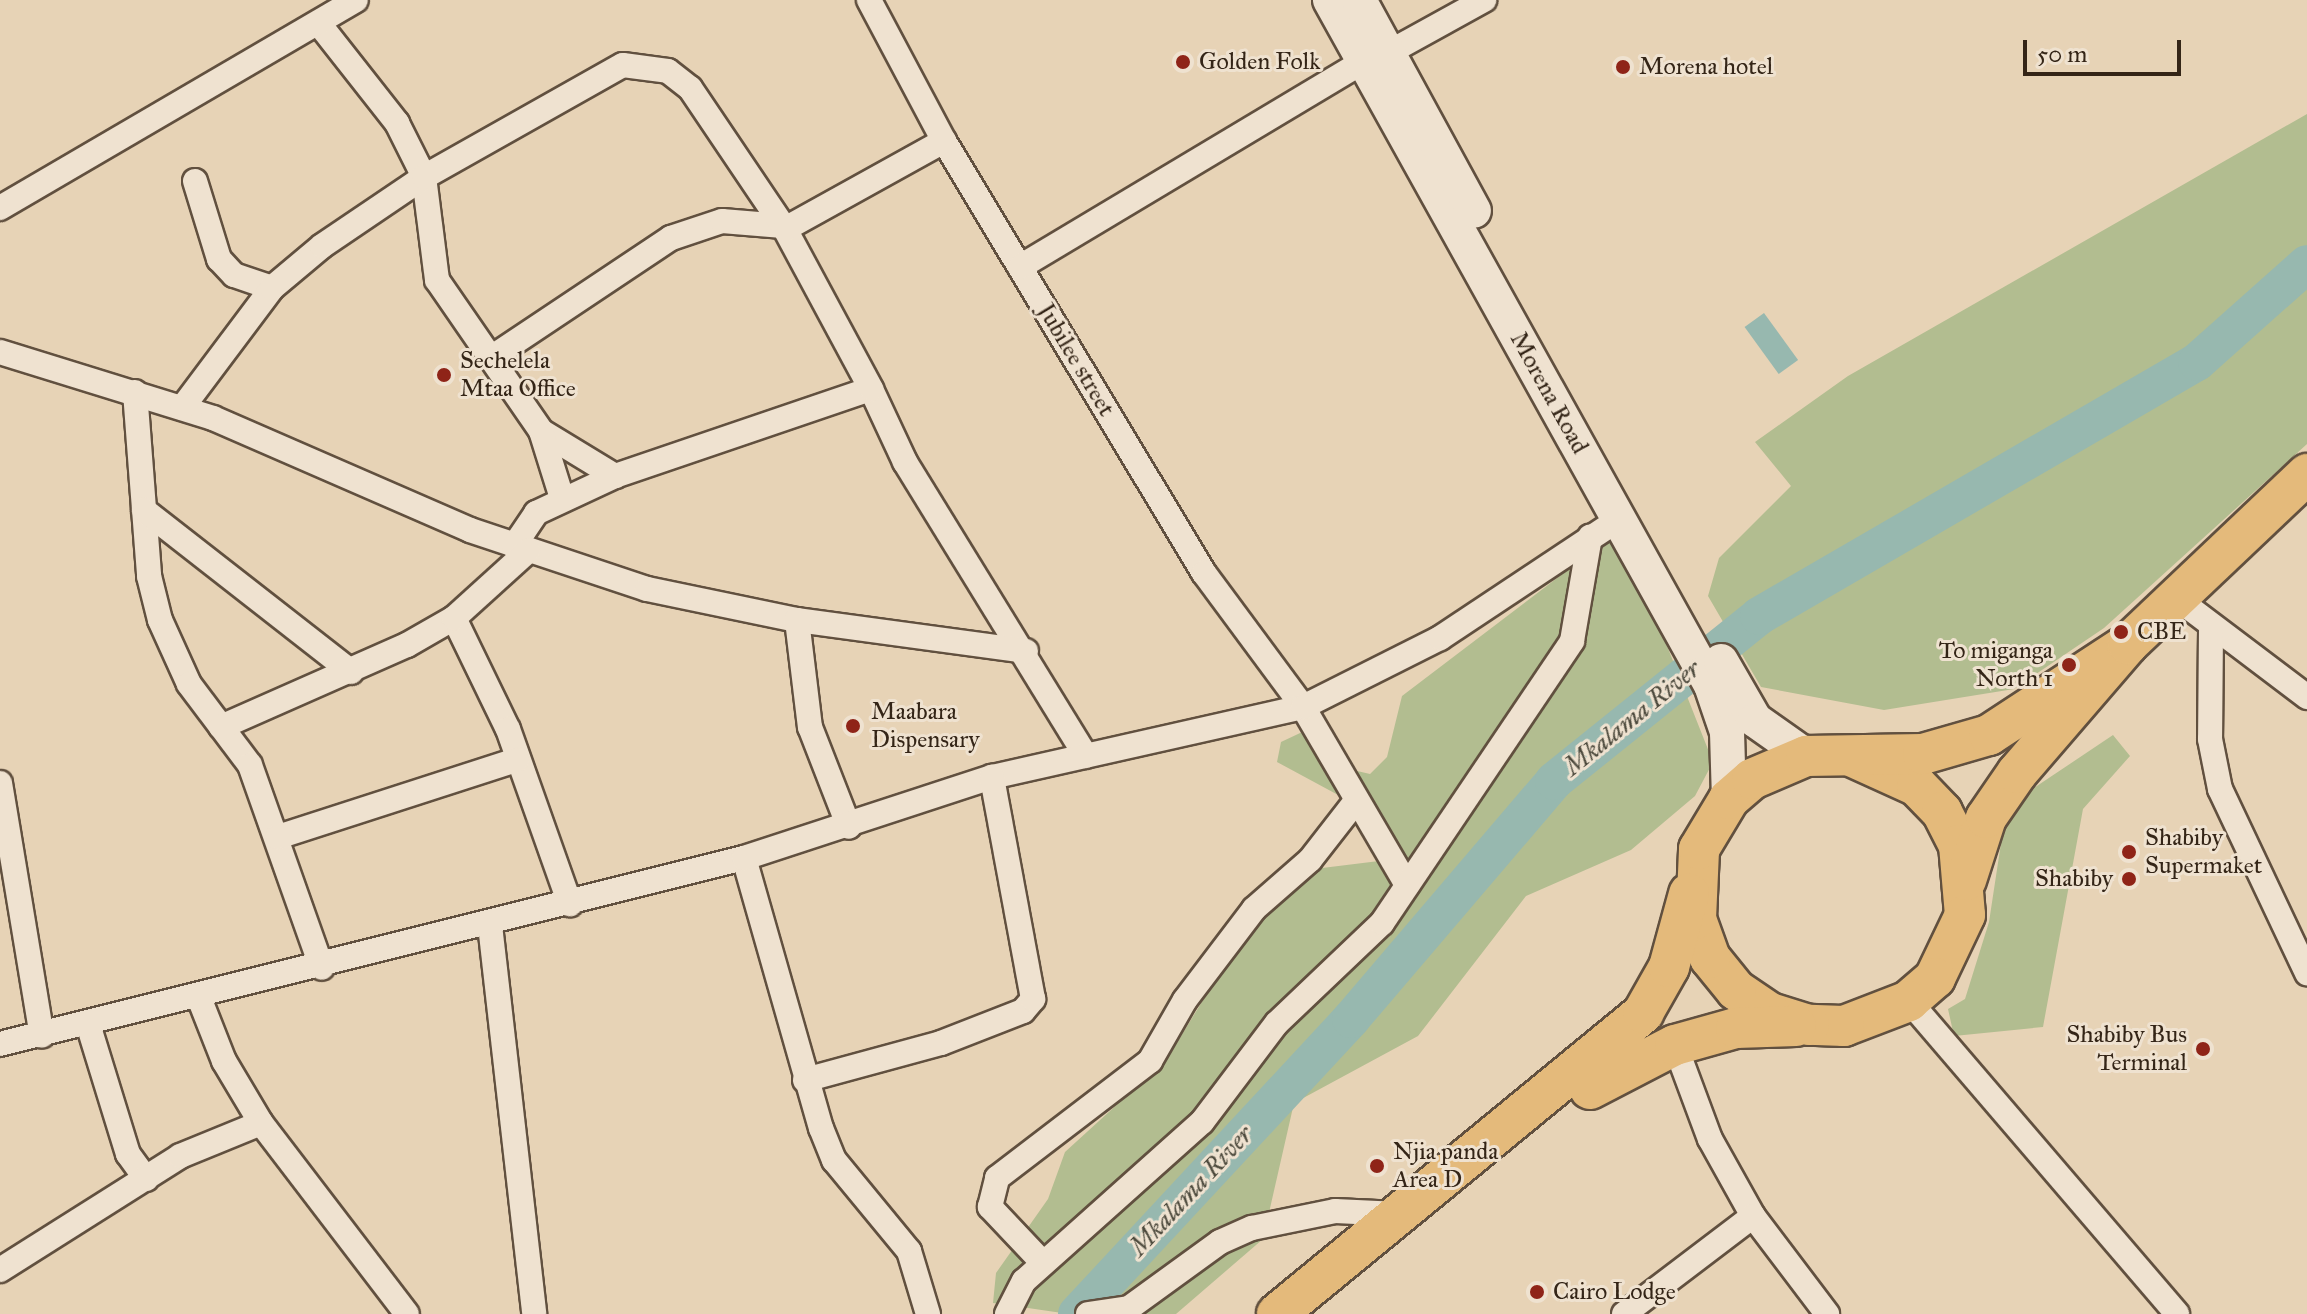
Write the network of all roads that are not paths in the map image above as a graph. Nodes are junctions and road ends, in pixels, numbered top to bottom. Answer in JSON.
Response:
{"nodes":[{"id":1,"x":356,"y":0,"type":"edge"},
{"id":2,"x":869,"y":0,"type":"edge"},
{"id":3,"x":1330,"y":0,"type":"edge"},
{"id":4,"x":1359,"y":0,"type":"edge"},
{"id":5,"x":1484,"y":0,"type":"edge"},
{"id":6,"x":320,"y":25,"type":"junction"},
{"id":7,"x":1376,"y":57,"type":"junction"},
{"id":8,"x":944,"y":141,"type":"junction"},
{"id":9,"x":424,"y":177,"type":"junction"},
{"id":10,"x":195,"y":181,"type":"dead end"},
{"id":11,"x":0,"y":208,"type":"edge"},
{"id":12,"x":784,"y":228,"type":"junction"},
{"id":13,"x":1020,"y":267,"type":"junction"},
{"id":14,"x":272,"y":288,"type":"junction"},
{"id":15,"x":0,"y":352,"type":"edge"},
{"id":16,"x":494,"y":356,"type":"junction"},
{"id":17,"x":871,"y":389,"type":"junction"},
{"id":18,"x":135,"y":392,"type":"junction"},
{"id":19,"x":182,"y":408,"type":"junction"},
{"id":20,"x":541,"y":431,"type":"junction"},
{"id":21,"x":2307,"y":474,"type":"edge"},
{"id":22,"x":615,"y":476,"type":"junction"},
{"id":23,"x":562,"y":498,"type":"junction"},
{"id":24,"x":144,"y":510,"type":"junction"},
{"id":25,"x":1619,"y":519,"type":"junction"},
{"id":26,"x":1590,"y":537,"type":"junction"},
{"id":27,"x":521,"y":548,"type":"junction"},
{"id":28,"x":2175,"y":597,"type":"junction"},
{"id":29,"x":1683,"y":613,"type":"junction"},
{"id":30,"x":454,"y":618,"type":"junction"},
{"id":31,"x":797,"y":620,"type":"junction"},
{"id":32,"x":2211,"y":630,"type":"junction"},
{"id":33,"x":2128,"y":644,"type":"junction"},
{"id":34,"x":1026,"y":651,"type":"junction"},
{"id":35,"x":351,"y":672,"type":"junction"},
{"id":36,"x":1720,"y":681,"type":"junction"},
{"id":37,"x":2307,"y":697,"type":"edge"},
{"id":38,"x":1303,"y":707,"type":"junction"},
{"id":39,"x":221,"y":727,"type":"junction"},
{"id":40,"x":1086,"y":756,"type":"junction"},
{"id":41,"x":1806,"y":756,"type":"junction"},
{"id":42,"x":1851,"y":756,"type":"junction"},
{"id":43,"x":517,"y":760,"type":"junction"},
{"id":44,"x":992,"y":777,"type":"junction"},
{"id":45,"x":0,"y":783,"type":"edge"},
{"id":46,"x":1729,"y":799,"type":"junction"},
{"id":47,"x":1356,"y":801,"type":"junction"},
{"id":48,"x":849,"y":827,"type":"junction"},
{"id":49,"x":278,"y":837,"type":"junction"},
{"id":50,"x":744,"y":858,"type":"junction"},
{"id":51,"x":1693,"y":878,"type":"junction"},
{"id":52,"x":1966,"y":880,"type":"junction"},
{"id":53,"x":1407,"y":885,"type":"junction"},
{"id":54,"x":570,"y":904,"type":"junction"},
{"id":55,"x":490,"y":925,"type":"junction"},
{"id":56,"x":322,"y":968,"type":"junction"},
{"id":57,"x":2307,"y":973,"type":"edge"},
{"id":58,"x":198,"y":995,"type":"junction"},
{"id":59,"x":1909,"y":1001,"type":"junction"},
{"id":60,"x":88,"y":1024,"type":"junction"},
{"id":61,"x":1809,"y":1025,"type":"junction"},
{"id":62,"x":42,"y":1036,"type":"junction"},
{"id":63,"x":0,"y":1044,"type":"edge"},
{"id":64,"x":1675,"y":1045,"type":"junction"},
{"id":65,"x":805,"y":1080,"type":"junction"},
{"id":66,"x":261,"y":1123,"type":"junction"},
{"id":67,"x":146,"y":1179,"type":"junction"},
{"id":68,"x":1410,"y":1209,"type":"junction"},
{"id":69,"x":1753,"y":1216,"type":"junction"},
{"id":70,"x":1042,"y":1262,"type":"junction"},
{"id":71,"x":0,"y":1270,"type":"edge"},
{"id":72,"x":1127,"y":1311,"type":"edge"},
{"id":73,"x":407,"y":1314,"type":"edge"},
{"id":74,"x":534,"y":1314,"type":"edge"},
{"id":75,"x":928,"y":1314,"type":"edge"},
{"id":76,"x":1007,"y":1314,"type":"edge"},
{"id":77,"x":1088,"y":1314,"type":"edge"},
{"id":78,"x":1277,"y":1314,"type":"edge"},
{"id":79,"x":1624,"y":1314,"type":"edge"},
{"id":80,"x":1827,"y":1314,"type":"edge"},
{"id":81,"x":2177,"y":1314,"type":"edge"}],
"edges":[{"from":1,"to":6,"type":"street"},
{"from":2,"to":8,"type":"street","name":"Jubilee street"},
{"from":3,"to":7,"type":"main road","name":"Morena Road"},
{"from":4,"to":7,"type":"main road","name":"Morena Road"},
{"from":5,"to":7,"type":"street"},
{"from":6,"to":9,"type":"street"},
{"from":6,"to":11,"type":"street"},
{"from":7,"to":13,"type":"street"},
{"from":7,"to":25,"type":"main road","name":"Morena Road"},
{"from":7,"to":29,"type":"main road","name":"Morena Road"},
{"from":8,"to":12,"type":"street"},
{"from":8,"to":13,"type":"street","name":"Jubilee street"},
{"from":9,"to":12,"type":"street"},
{"from":9,"to":14,"type":"street"},
{"from":9,"to":16,"type":"street"},
{"from":10,"to":14,"type":"street"},
{"from":12,"to":16,"type":"street"},
{"from":12,"to":17,"type":"street"},
{"from":13,"to":38,"type":"street","name":"Jubilee street"},
{"from":14,"to":19,"type":"street"},
{"from":15,"to":18,"type":"street"},
{"from":16,"to":20,"type":"street"},
{"from":17,"to":22,"type":"street"},
{"from":17,"to":34,"type":"street"},
{"from":18,"to":19,"type":"street"},
{"from":18,"to":24,"type":"street"},
{"from":19,"to":27,"type":"street"},
{"from":20,"to":22,"type":"street"},
{"from":20,"to":23,"type":"street"},
{"from":21,"to":28,"type":"highway"},
{"from":22,"to":23,"type":"street"},
{"from":23,"to":27,"type":"street"},
{"from":24,"to":35,"type":"street"},
{"from":24,"to":39,"type":"street"},
{"from":25,"to":26,"type":"street"},
{"from":25,"to":29,"type":"main road","name":"Morena Road"},
{"from":26,"to":38,"type":"street"},
{"from":26,"to":53,"type":"street"},
{"from":27,"to":30,"type":"street"},
{"from":27,"to":31,"type":"street"},
{"from":28,"to":32,"type":"street"},
{"from":28,"to":33,"type":"highway"},
{"from":29,"to":36,"type":"main road","name":"Morena Road"},
{"from":30,"to":35,"type":"street"},
{"from":30,"to":43,"type":"street"},
{"from":31,"to":34,"type":"street"},
{"from":31,"to":48,"type":"street"},
{"from":32,"to":37,"type":"street"},
{"from":32,"to":57,"type":"street"},
{"from":33,"to":42,"type":"highway"},
{"from":33,"to":52,"type":"highway"},
{"from":34,"to":40,"type":"street"},
{"from":35,"to":39,"type":"street"},
{"from":36,"to":41,"type":"main road","name":"Morena Road"},
{"from":36,"to":46,"type":"main road","name":"Morena Road"},
{"from":38,"to":40,"type":"street"},
{"from":38,"to":47,"type":"street","name":"Jubilee street"},
{"from":39,"to":49,"type":"street"},
{"from":40,"to":44,"type":"street"},
{"from":41,"to":42,"type":"highway"},
{"from":41,"to":46,"type":"highway"},
{"from":42,"to":52,"type":"highway"},
{"from":43,"to":49,"type":"street"},
{"from":43,"to":54,"type":"street"},
{"from":44,"to":48,"type":"street"},
{"from":44,"to":65,"type":"street"},
{"from":45,"to":62,"type":"street"},
{"from":46,"to":51,"type":"highway"},
{"from":47,"to":53,"type":"street","name":"Jubilee street"},
{"from":47,"to":70,"type":"street"},
{"from":48,"to":50,"type":"street"},
{"from":49,"to":56,"type":"street"},
{"from":50,"to":54,"type":"street"},
{"from":50,"to":65,"type":"street"},
{"from":51,"to":61,"type":"highway"},
{"from":51,"to":68,"type":"highway"},
{"from":52,"to":59,"type":"highway"},
{"from":53,"to":70,"type":"street"},
{"from":54,"to":55,"type":"street"},
{"from":55,"to":56,"type":"street"},
{"from":55,"to":74,"type":"street"},
{"from":56,"to":58,"type":"street"},
{"from":58,"to":60,"type":"street"},
{"from":58,"to":66,"type":"street"},
{"from":59,"to":61,"type":"highway"},
{"from":59,"to":81,"type":"street"},
{"from":60,"to":62,"type":"street"},
{"from":60,"to":67,"type":"street"},
{"from":61,"to":64,"type":"highway"},
{"from":62,"to":63,"type":"street"},
{"from":64,"to":68,"type":"highway"},
{"from":64,"to":69,"type":"street"},
{"from":65,"to":75,"type":"street"},
{"from":66,"to":67,"type":"street"},
{"from":66,"to":73,"type":"street"},
{"from":67,"to":71,"type":"street"},
{"from":68,"to":72,"type":"street"},
{"from":68,"to":78,"type":"highway"},
{"from":69,"to":79,"type":"street"},
{"from":69,"to":80,"type":"street"},
{"from":70,"to":76,"type":"street"},
{"from":72,"to":77,"type":"street"}]}
